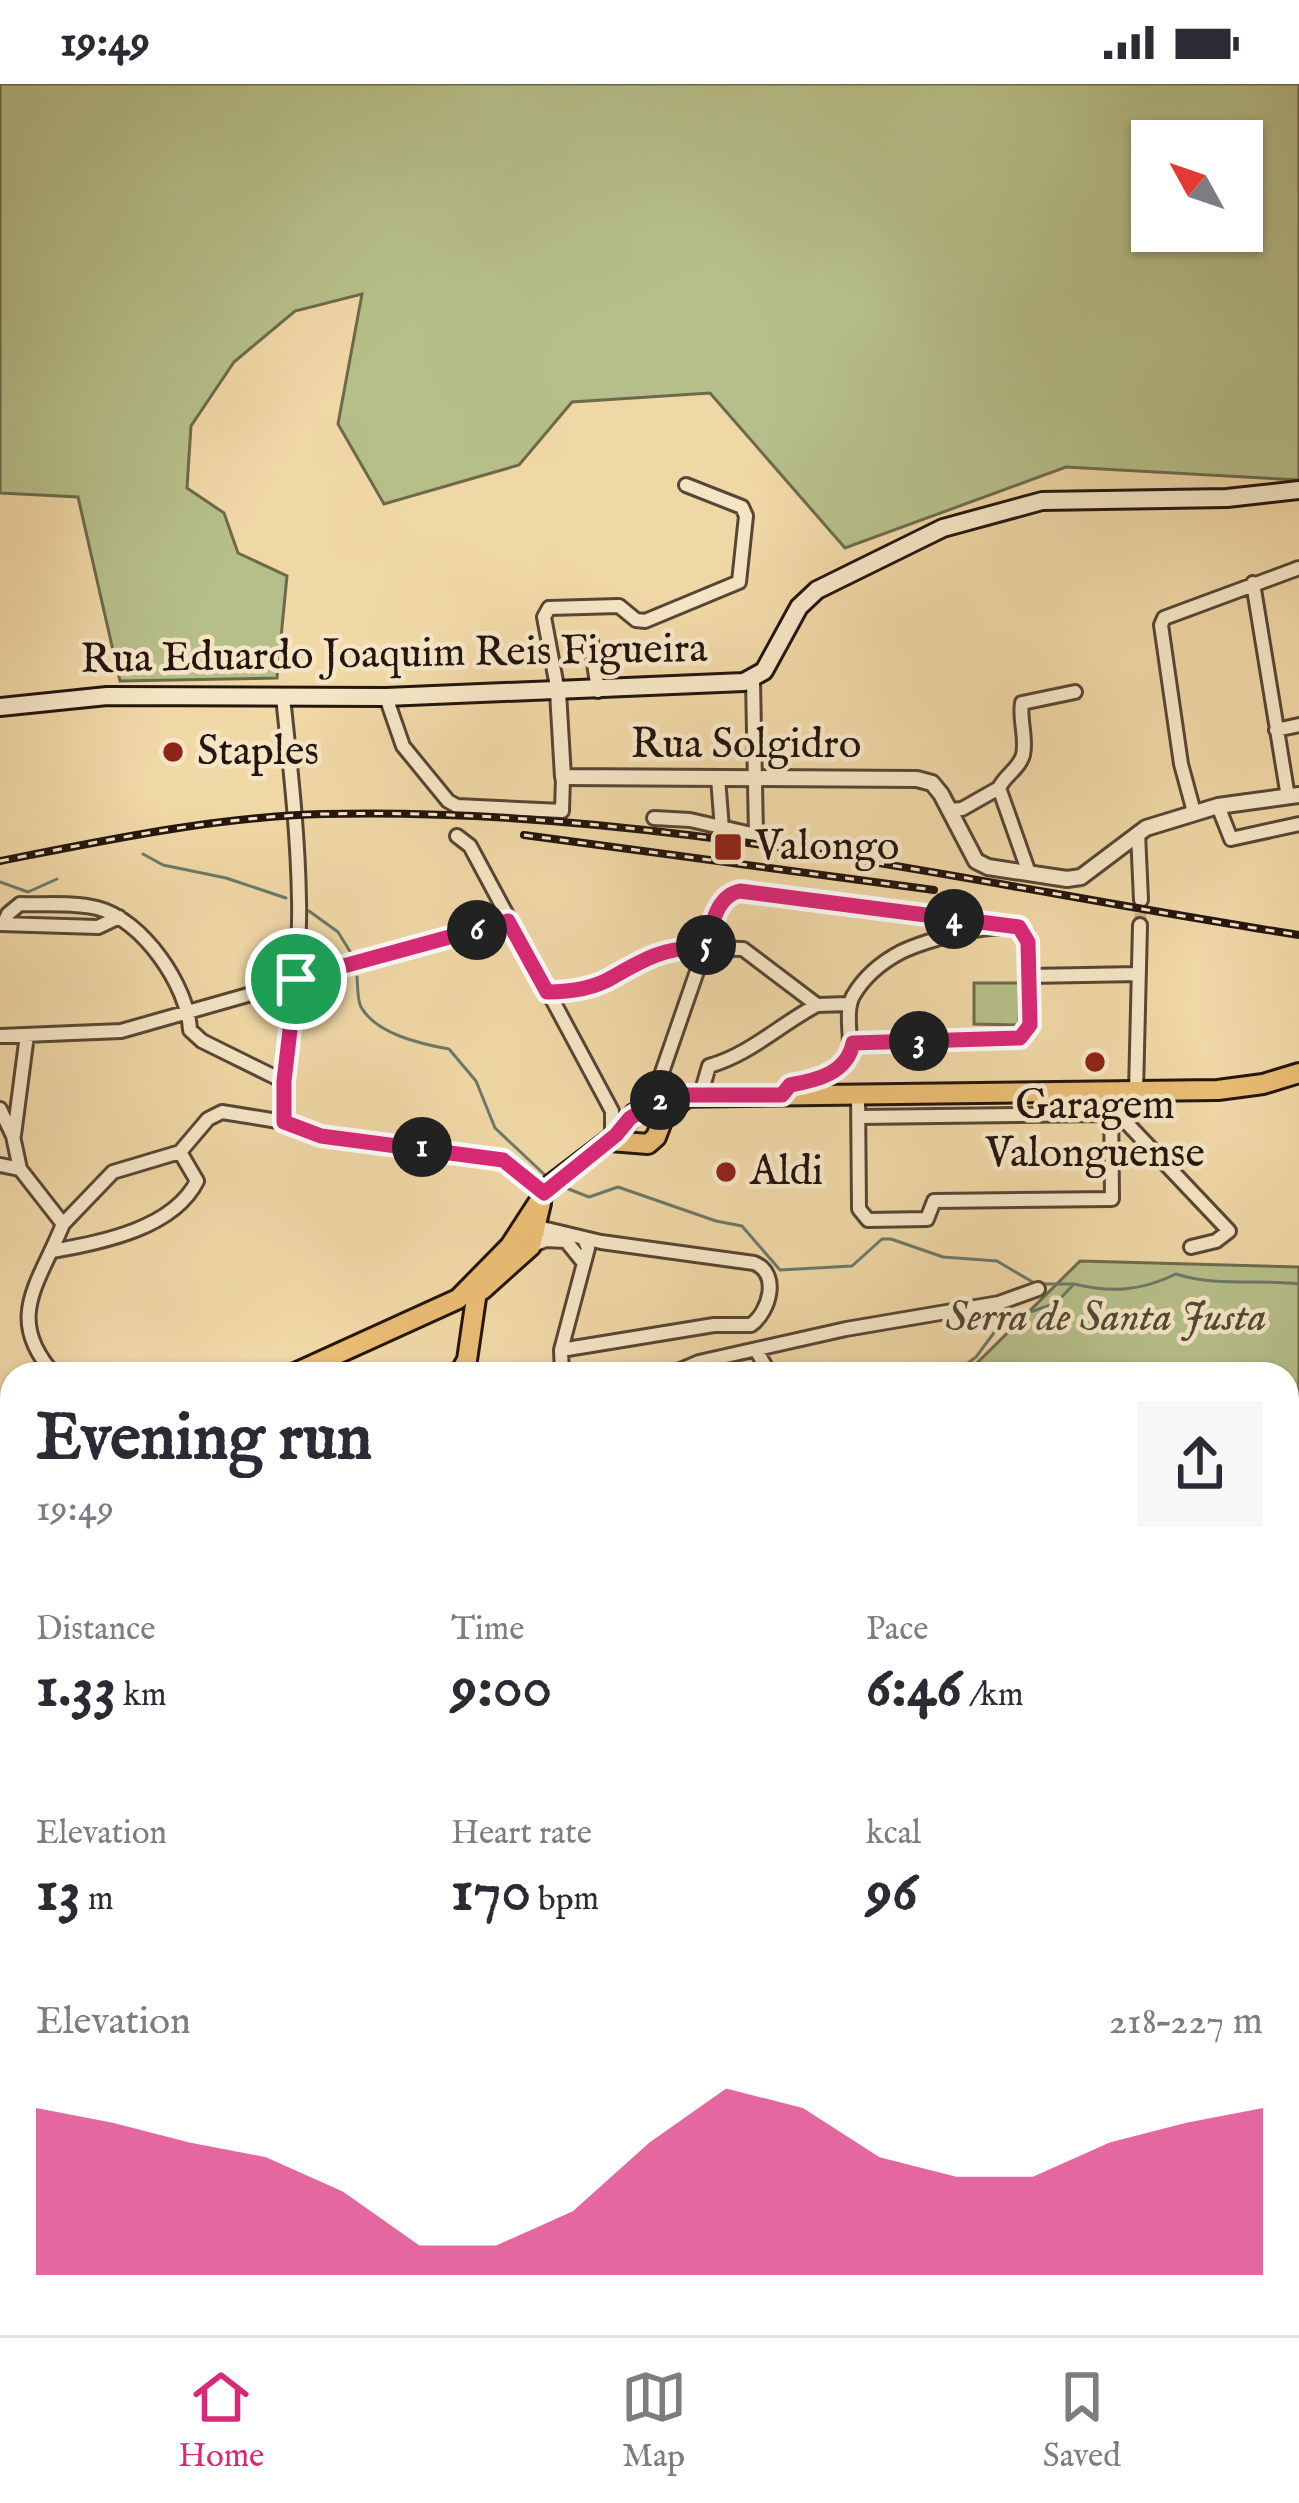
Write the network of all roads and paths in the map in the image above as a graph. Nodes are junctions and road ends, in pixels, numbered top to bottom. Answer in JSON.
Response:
{"nodes":[{"id":1,"x":686,"y":485,"type":"dead end"},
{"id":2,"x":1299,"y":490,"type":"edge"},
{"id":3,"x":1299,"y":568,"type":"edge"},
{"id":4,"x":1253,"y":583,"type":"junction"},
{"id":5,"x":591,"y":641,"type":"dead end"},
{"id":6,"x":753,"y":680,"type":"junction"},
{"id":7,"x":598,"y":691,"type":"junction"},
{"id":8,"x":558,"y":692,"type":"junction"},
{"id":9,"x":1075,"y":692,"type":"dead end"},
{"id":10,"x":284,"y":697,"type":"junction"},
{"id":11,"x":386,"y":697,"type":"junction"},
{"id":12,"x":0,"y":706,"type":"edge"},
{"id":13,"x":1299,"y":725,"type":"edge"},
{"id":14,"x":1276,"y":730,"type":"junction"},
{"id":15,"x":563,"y":777,"type":"junction"},
{"id":16,"x":718,"y":778,"type":"junction"},
{"id":17,"x":755,"y":778,"type":"junction"},
{"id":18,"x":1000,"y":788,"type":"junction"},
{"id":19,"x":1293,"y":796,"type":"edge"},
{"id":20,"x":1218,"y":806,"type":"junction"},
{"id":21,"x":949,"y":810,"type":"junction"},
{"id":22,"x":1194,"y":812,"type":"junction"},
{"id":23,"x":654,"y":818,"type":"dead end"},
{"id":24,"x":1299,"y":824,"type":"edge"},
{"id":25,"x":722,"y":829,"type":"junction"},
{"id":26,"x":1138,"y":833,"type":"junction"},
{"id":27,"x":457,"y":836,"type":"dead end"},
{"id":28,"x":1029,"y":873,"type":"junction"},
{"id":29,"x":1141,"y":900,"type":"tunnel mouth"},
{"id":30,"x":925,"y":916,"type":"junction"},
{"id":31,"x":508,"y":921,"type":"junction"},
{"id":32,"x":2,"y":923,"type":"edge"},
{"id":33,"x":1140,"y":925,"type":"tunnel mouth"},
{"id":34,"x":1003,"y":926,"type":"junction"},
{"id":35,"x":934,"y":940,"type":"junction"},
{"id":36,"x":704,"y":950,"type":"junction"},
{"id":37,"x":1139,"y":974,"type":"junction"},
{"id":38,"x":1028,"y":976,"type":"junction"},
{"id":39,"x":296,"y":979,"type":"junction"},
{"id":40,"x":547,"y":992,"type":"junction"},
{"id":41,"x":849,"y":1004,"type":"junction"},
{"id":42,"x":817,"y":1005,"type":"junction"},
{"id":43,"x":189,"y":1009,"type":"junction"},
{"id":44,"x":27,"y":1035,"type":"junction"},
{"id":45,"x":0,"y":1036,"type":"edge"},
{"id":46,"x":853,"y":1043,"type":"junction"},
{"id":47,"x":1299,"y":1072,"type":"edge"},
{"id":48,"x":284,"y":1081,"type":"junction"},
{"id":49,"x":678,"y":1089,"type":"junction"},
{"id":50,"x":1112,"y":1092,"type":"junction"},
{"id":51,"x":1136,"y":1092,"type":"junction"},
{"id":52,"x":782,"y":1095,"type":"junction"},
{"id":53,"x":868,"y":1095,"type":"junction"},
{"id":54,"x":0,"y":1108,"type":"edge"},
{"id":55,"x":1110,"y":1114,"type":"junction"},
{"id":56,"x":878,"y":1116,"type":"junction"},
{"id":57,"x":859,"y":1117,"type":"junction"},
{"id":58,"x":634,"y":1120,"type":"junction"},
{"id":59,"x":284,"y":1122,"type":"junction"},
{"id":60,"x":14,"y":1136,"type":"junction"},
{"id":61,"x":180,"y":1151,"type":"junction"},
{"id":62,"x":0,"y":1166,"type":"edge"},
{"id":63,"x":20,"y":1169,"type":"junction"},
{"id":64,"x":544,"y":1193,"type":"junction"},
{"id":65,"x":63,"y":1224,"type":"junction"},
{"id":66,"x":538,"y":1227,"type":"junction"},
{"id":67,"x":584,"y":1239,"type":"junction"},
{"id":68,"x":510,"y":1246,"type":"junction"},
{"id":69,"x":531,"y":1246,"type":"junction"},
{"id":70,"x":1191,"y":1247,"type":"dead end"},
{"id":71,"x":52,"y":1251,"type":"junction"},
{"id":72,"x":584,"y":1264,"type":"junction"},
{"id":73,"x":1038,"y":1289,"type":"dead end"},
{"id":74,"x":472,"y":1292,"type":"junction"},
{"id":75,"x":562,"y":1350,"type":"junction"},
{"id":76,"x":756,"y":1350,"type":"junction"},
{"id":77,"x":40,"y":1362,"type":"edge"},
{"id":78,"x":320,"y":1362,"type":"edge"},
{"id":79,"x":466,"y":1362,"type":"edge"},
{"id":80,"x":562,"y":1362,"type":"edge"},
{"id":81,"x":699,"y":1362,"type":"edge"},
{"id":82,"x":763,"y":1362,"type":"edge"}],
"edges":[{"from":1,"to":8,"type":"street"},
{"from":2,"to":6,"type":"main road","name":"Rua Eduardo Joaquim Reis Figueira"},
{"from":3,"to":4,"type":"street"},
{"from":4,"to":14,"type":"street"},
{"from":4,"to":22,"type":"street"},
{"from":5,"to":7,"type":"street"},
{"from":6,"to":7,"type":"main road","name":"Rua Eduardo Joaquim Reis Figueira"},
{"from":6,"to":17,"type":"street"},
{"from":7,"to":8,"type":"main road","name":"Rua Eduardo Joaquim Reis Figueira"},
{"from":8,"to":11,"type":"main road","name":"Rua Eduardo Joaquim Reis Figueira"},
{"from":8,"to":15,"type":"street"},
{"from":9,"to":18,"type":"street"},
{"from":10,"to":11,"type":"main road","name":"Rua Eduardo Joaquim Reis Figueira"},
{"from":10,"to":12,"type":"main road","name":"Rua Eduardo Joaquim Reis Figueira"},
{"from":10,"to":39,"type":"street"},
{"from":11,"to":15,"type":"street"},
{"from":13,"to":14,"type":"street"},
{"from":14,"to":19,"type":"street"},
{"from":15,"to":16,"type":"street","name":"Rua Solgidro"},
{"from":16,"to":17,"type":"street","name":"Rua Solgidro"},
{"from":16,"to":25,"type":"street"},
{"from":17,"to":21,"type":"street","name":"Rua Solgidro"},
{"from":17,"to":25,"type":"street"},
{"from":18,"to":21,"type":"street"},
{"from":18,"to":28,"type":"street"},
{"from":19,"to":20,"type":"street","name":"Rua Solgidro"},
{"from":20,"to":22,"type":"street","name":"Rua Solgidro"},
{"from":20,"to":24,"type":"street"},
{"from":21,"to":28,"type":"street","name":"Rua Solgidro"},
{"from":22,"to":26,"type":"street","name":"Rua Solgidro"},
{"from":23,"to":25,"type":"street"},
{"from":26,"to":28,"type":"street","name":"Rua Solgidro"},
{"from":26,"to":29,"type":"street"},
{"from":27,"to":31,"type":"street"},
{"from":30,"to":34,"type":"street"},
{"from":30,"to":35,"type":"street"},
{"from":30,"to":36,"type":"street"},
{"from":31,"to":39,"type":"street"},
{"from":31,"to":40,"type":"street"},
{"from":32,"to":43,"type":"street"},
{"from":33,"to":37,"type":"street"},
{"from":34,"to":35,"type":"street"},
{"from":34,"to":38,"type":"street"},
{"from":35,"to":41,"type":"street"},
{"from":36,"to":40,"type":"street"},
{"from":36,"to":42,"type":"street"},
{"from":36,"to":49,"type":"street"},
{"from":37,"to":38,"type":"street"},
{"from":37,"to":51,"type":"street"},
{"from":38,"to":46,"type":"street"},
{"from":39,"to":43,"type":"street"},
{"from":39,"to":48,"type":"street"},
{"from":40,"to":58,"type":"street"},
{"from":41,"to":42,"type":"street"},
{"from":41,"to":46,"type":"street"},
{"from":42,"to":49,"type":"street"},
{"from":43,"to":44,"type":"street"},
{"from":43,"to":48,"type":"street"},
{"from":44,"to":45,"type":"street"},
{"from":44,"to":60,"type":"street"},
{"from":46,"to":52,"type":"street"},
{"from":47,"to":51,"type":"main road"},
{"from":48,"to":59,"type":"street"},
{"from":49,"to":52,"type":"main road"},
{"from":49,"to":58,"type":"street"},
{"from":49,"to":58,"type":"main road"},
{"from":50,"to":51,"type":"main road"},
{"from":50,"to":53,"type":"main road"},
{"from":50,"to":55,"type":"street"},
{"from":52,"to":53,"type":"main road"},
{"from":53,"to":56,"type":"street"},
{"from":53,"to":57,"type":"street"},
{"from":54,"to":60,"type":"street"},
{"from":55,"to":56,"type":"street"},
{"from":55,"to":57,"type":"street"},
{"from":55,"to":70,"type":"street"},
{"from":56,"to":57,"type":"street"},
{"from":58,"to":64,"type":"main road"},
{"from":59,"to":61,"type":"street"},
{"from":59,"to":64,"type":"street"},
{"from":60,"to":63,"type":"street"},
{"from":61,"to":65,"type":"street"},
{"from":61,"to":71,"type":"street"},
{"from":62,"to":63,"type":"street"},
{"from":63,"to":65,"type":"street"},
{"from":64,"to":66,"type":"main road"},
{"from":64,"to":68,"type":"main road"},
{"from":65,"to":71,"type":"street"},
{"from":66,"to":67,"type":"street"},
{"from":66,"to":68,"type":"main road"},
{"from":66,"to":69,"type":"main road"},
{"from":67,"to":72,"type":"street"},
{"from":67,"to":75,"type":"street"},
{"from":68,"to":74,"type":"main road"},
{"from":69,"to":72,"type":"street"},
{"from":69,"to":74,"type":"main road"},
{"from":71,"to":77,"type":"street"},
{"from":72,"to":75,"type":"street"},
{"from":73,"to":76,"type":"street"},
{"from":74,"to":78,"type":"main road"},
{"from":74,"to":79,"type":"main road"},
{"from":75,"to":80,"type":"street"},
{"from":76,"to":81,"type":"street"},
{"from":76,"to":82,"type":"street"}]}
